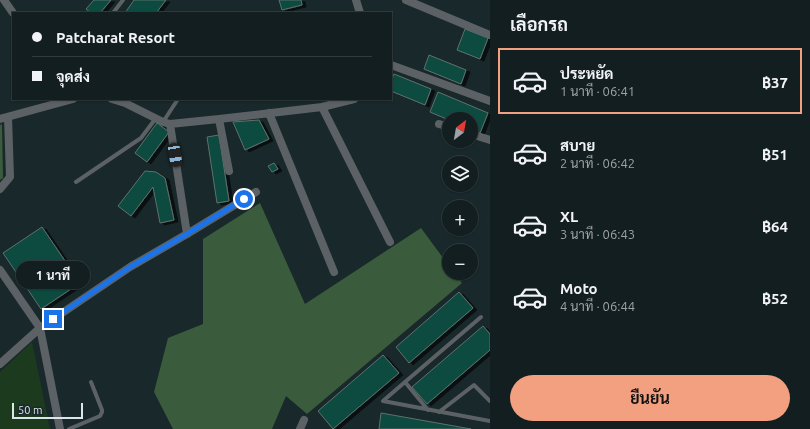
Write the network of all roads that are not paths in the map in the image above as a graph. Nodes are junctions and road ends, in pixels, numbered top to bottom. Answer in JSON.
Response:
{"nodes":[{"id":1,"x":4,"y":0,"type":"edge"},
{"id":2,"x":123,"y":0,"type":"edge"},
{"id":3,"x":356,"y":0,"type":"edge"},
{"id":4,"x":406,"y":0,"type":"edge"},
{"id":5,"x":12,"y":12,"type":"edge"},
{"id":6,"x":113,"y":12,"type":"edge"},
{"id":7,"x":360,"y":12,"type":"edge"},
{"id":8,"x":490,"y":35,"type":"edge"},
{"id":9,"x":392,"y":65,"type":"edge"},
{"id":10,"x":69,"y":100,"type":"edge"},
{"id":11,"x":115,"y":100,"type":"edge"},
{"id":12,"x":177,"y":100,"type":"edge"},
{"id":13,"x":350,"y":100,"type":"edge"},
{"id":14,"x":490,"y":101,"type":"edge"},
{"id":15,"x":322,"y":107,"type":"junction"},
{"id":16,"x":269,"y":113,"type":"junction"},
{"id":17,"x":4,"y":118,"type":"edge"},
{"id":18,"x":219,"y":120,"type":"junction"},
{"id":19,"x":163,"y":121,"type":"junction"},
{"id":20,"x":439,"y":124,"type":"dead end"},
{"id":21,"x":442,"y":125,"type":"edge"},
{"id":22,"x":478,"y":136,"type":"edge"},
{"id":23,"x":490,"y":140,"type":"edge"},
{"id":24,"x":229,"y":171,"type":"dead end"},
{"id":25,"x":76,"y":182,"type":"dead end"},
{"id":26,"x":0,"y":189,"type":"edge"},
{"id":27,"x":256,"y":192,"type":"dead end"},
{"id":28,"x":187,"y":234,"type":"junction"},
{"id":29,"x":390,"y":242,"type":"dead end"},
{"id":30,"x":0,"y":270,"type":"edge"},
{"id":31,"x":334,"y":272,"type":"dead end"},
{"id":32,"x":481,"y":316,"type":"dead end"},
{"id":33,"x":40,"y":328,"type":"junction"},
{"id":34,"x":0,"y":364,"type":"edge"},
{"id":35,"x":91,"y":382,"type":"dead end"},
{"id":36,"x":405,"y":382,"type":"junction"},
{"id":37,"x":490,"y":401,"type":"edge"},
{"id":38,"x":428,"y":410,"type":"junction"},
{"id":39,"x":439,"y":412,"type":"junction"},
{"id":40,"x":304,"y":420,"type":"dead end"},
{"id":41,"x":490,"y":421,"type":"edge"},
{"id":42,"x":60,"y":429,"type":"edge"},
{"id":43,"x":69,"y":429,"type":"edge"},
{"id":44,"x":300,"y":429,"type":"edge"}],
"edges":[{"from":1,"to":5,"type":"street"},
{"from":2,"to":6,"type":"lane"},
{"from":3,"to":7,"type":"street"},
{"from":4,"to":8,"type":"street"},
{"from":9,"to":14,"type":"street"},
{"from":10,"to":17,"type":"street"},
{"from":11,"to":19,"type":"street"},
{"from":12,"to":19,"type":"lane"},
{"from":13,"to":15,"type":"street"},
{"from":15,"to":16,"type":"street"},
{"from":15,"to":29,"type":"street"},
{"from":16,"to":18,"type":"street"},
{"from":16,"to":31,"type":"street"},
{"from":17,"to":26,"type":"street"},
{"from":18,"to":19,"type":"street"},
{"from":18,"to":24,"type":"street"},
{"from":19,"to":25,"type":"lane"},
{"from":19,"to":28,"type":"street"},
{"from":20,"to":21,"type":"street"},
{"from":22,"to":23,"type":"street"},
{"from":27,"to":28,"type":"street"},
{"from":28,"to":33,"type":"street"},
{"from":30,"to":33,"type":"street"},
{"from":32,"to":36,"type":"lane"},
{"from":33,"to":34,"type":"street"},
{"from":33,"to":42,"type":"street"},
{"from":35,"to":43,"type":"lane"},
{"from":36,"to":38,"type":"lane"},
{"from":36,"to":38,"type":"lane"},
{"from":37,"to":39,"type":"lane"},
{"from":38,"to":39,"type":"lane"},
{"from":39,"to":41,"type":"lane"},
{"from":40,"to":44,"type":"street"}]}
